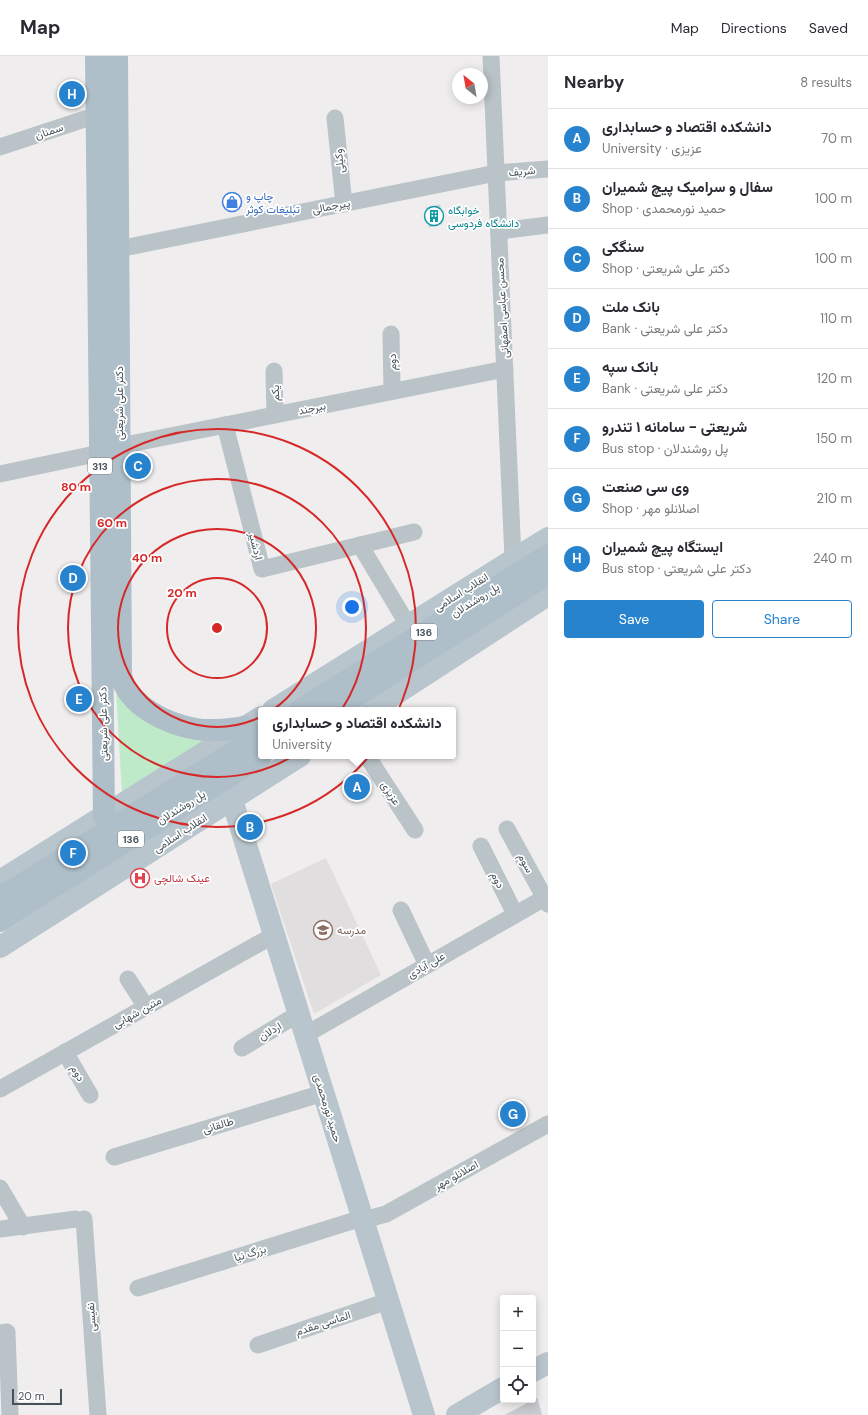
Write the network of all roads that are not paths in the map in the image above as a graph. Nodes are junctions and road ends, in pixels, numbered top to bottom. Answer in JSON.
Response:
{"nodes":[{"id":1,"x":96,"y":56,"type":"edge"},
{"id":2,"x":117,"y":56,"type":"edge"},
{"id":3,"x":491,"y":56,"type":"edge"},
{"id":4,"x":97,"y":115,"type":"junction"},
{"id":5,"x":334,"y":118,"type":"dead end"},
{"id":6,"x":0,"y":147,"type":"edge"},
{"id":7,"x":548,"y":169,"type":"edge"},
{"id":8,"x":496,"y":173,"type":"junction"},
{"id":9,"x":344,"y":204,"type":"junction"},
{"id":10,"x":548,"y":225,"type":"edge"},
{"id":11,"x":499,"y":231,"type":"junction"},
{"id":12,"x":118,"y":249,"type":"junction"},
{"id":13,"x":392,"y":334,"type":"dead end"},
{"id":14,"x":505,"y":369,"type":"junction"},
{"id":15,"x":274,"y":370,"type":"dead end"},
{"id":16,"x":392,"y":391,"type":"junction"},
{"id":17,"x":275,"y":415,"type":"junction"},
{"id":18,"x":225,"y":425,"type":"junction"},
{"id":19,"x":110,"y":450,"type":"junction"},
{"id":20,"x":0,"y":474,"type":"edge"},
{"id":21,"x":414,"y":532,"type":"dead end"},
{"id":22,"x":548,"y":538,"type":"edge"},
{"id":23,"x":360,"y":545,"type":"junction"},
{"id":24,"x":548,"y":554,"type":"edge"},
{"id":25,"x":513,"y":559,"type":"junction"},
{"id":26,"x":548,"y":574,"type":"edge"},
{"id":27,"x":548,"y":595,"type":"edge"},
{"id":28,"x":408,"y":625,"type":"junction"},
{"id":29,"x":278,"y":707,"type":"edge"},
{"id":30,"x":305,"y":707,"type":"edge"},
{"id":31,"x":339,"y":707,"type":"edge"},
{"id":32,"x":376,"y":707,"type":"edge"},
{"id":33,"x":256,"y":726,"type":"edge"},
{"id":34,"x":258,"y":758,"type":"edge"},
{"id":35,"x":295,"y":759,"type":"edge"},
{"id":36,"x":369,"y":759,"type":"edge"},
{"id":37,"x":232,"y":800,"type":"junction"},
{"id":38,"x":104,"y":817,"type":"junction"},
{"id":39,"x":508,"y":829,"type":"dead end"},
{"id":40,"x":415,"y":830,"type":"dead end"},
{"id":41,"x":481,"y":846,"type":"dead end"},
{"id":42,"x":152,"y":851,"type":"junction"},
{"id":43,"x":0,"y":881,"type":"edge"},
{"id":44,"x":0,"y":898,"type":"edge"},
{"id":45,"x":547,"y":899,"type":"edge"},
{"id":46,"x":401,"y":910,"type":"dead end"},
{"id":47,"x":515,"y":914,"type":"junction"},
{"id":48,"x":0,"y":921,"type":"edge"},
{"id":49,"x":274,"y":935,"type":"junction"},
{"id":50,"x":0,"y":947,"type":"edge"},
{"id":51,"x":427,"y":965,"type":"junction"},
{"id":52,"x":128,"y":979,"type":"dead end"},
{"id":53,"x":146,"y":1007,"type":"junction"},
{"id":54,"x":298,"y":1014,"type":"junction"},
{"id":55,"x":305,"y":1035,"type":"junction"},
{"id":56,"x":242,"y":1048,"type":"dead end"},
{"id":57,"x":65,"y":1052,"type":"junction"},
{"id":58,"x":0,"y":1089,"type":"edge"},
{"id":59,"x":323,"y":1093,"type":"junction"},
{"id":60,"x":90,"y":1095,"type":"dead end"},
{"id":61,"x":548,"y":1124,"type":"edge"},
{"id":62,"x":114,"y":1156,"type":"dead end"},
{"id":63,"x":0,"y":1188,"type":"edge"},
{"id":64,"x":362,"y":1218,"type":"junction"},
{"id":65,"x":23,"y":1227,"type":"junction"},
{"id":66,"x":0,"y":1229,"type":"edge"},
{"id":67,"x":138,"y":1288,"type":"dead end"},
{"id":68,"x":388,"y":1301,"type":"junction"},
{"id":69,"x":0,"y":1333,"type":"edge"},
{"id":70,"x":258,"y":1345,"type":"dead end"},
{"id":71,"x":548,"y":1363,"type":"edge"},
{"id":72,"x":536,"y":1369,"type":"edge"},
{"id":73,"x":500,"y":1390,"type":"edge"},
{"id":74,"x":10,"y":1415,"type":"edge"},
{"id":75,"x":98,"y":1415,"type":"edge"},
{"id":76,"x":424,"y":1415,"type":"edge"},
{"id":77,"x":456,"y":1415,"type":"edge"}],
"edges":[{"from":1,"to":4,"type":"main road","name":"دکتر علی شریعتی","number":"313"},
{"from":2,"to":12,"type":"main road","name":"دکتر علی شریعتی","number":"313"},
{"from":3,"to":8,"type":"street","name":"محسن عباسی اصفهانی"},
{"from":4,"to":6,"type":"street","name":"سمنان"},
{"from":4,"to":19,"type":"main road","name":"دکتر علی شریعتی","number":"313"},
{"from":5,"to":9,"type":"street","name":"وکیلی"},
{"from":7,"to":8,"type":"street","name":"شریف"},
{"from":8,"to":9,"type":"street","name":"پیرجمالی"},
{"from":8,"to":11,"type":"street","name":"محسن عباسی اصفهانی"},
{"from":9,"to":12,"type":"street","name":"پیرجمالی"},
{"from":10,"to":11,"type":"street"},
{"from":11,"to":14,"type":"street","name":"محسن عباسی اصفهانی"},
{"from":12,"to":19,"type":"main road","name":"دکتر علی شریعتی","number":"313"},
{"from":13,"to":16,"type":"street","name":"دوم"},
{"from":14,"to":16,"type":"street","name":"بیرجند"},
{"from":14,"to":25,"type":"street","name":"محسن عباسی اصفهانی"},
{"from":15,"to":17,"type":"street","name":"یکم"},
{"from":16,"to":17,"type":"street","name":"بیرجند"},
{"from":17,"to":18,"type":"street","name":"بیرجند"},
{"from":18,"to":19,"type":"street","name":"بیرجند"},
{"from":18,"to":23,"type":"street","name":"اردشیر"},
{"from":19,"to":20,"type":"street","name":"بیرجند"},
{"from":19,"to":33,"type":"main road","name":"دکتر علی شریعتی","number":"313"},
{"from":19,"to":38,"type":"main road","name":"دکتر علی شریعتی","number":"313"},
{"from":21,"to":23,"type":"street","name":"اردشیر"},
{"from":22,"to":25,"type":"main road","name":"انقلاب اسلامی"},
{"from":23,"to":28,"type":"street"},
{"from":24,"to":30,"type":"main road","name":"پل روشندلان","number":"136"},
{"from":25,"to":28,"type":"main road","name":"انقلاب اسلامی"},
{"from":26,"to":31,"type":"main road","name":"پل روشندلان","number":"136"},
{"from":27,"to":32,"type":"main road"},
{"from":28,"to":29,"type":"main road","name":"انقلاب اسلامی"},
{"from":33,"to":38,"type":"main road"},
{"from":33,"to":44,"type":"main road","name":"پل روشندلان","number":"136","bridge":true},
{"from":34,"to":48,"type":"main road","name":"پل روشندلان","number":"136","bridge":true},
{"from":35,"to":37,"type":"main road","name":"انقلاب اسلامی"},
{"from":36,"to":40,"type":"street","name":"عزیزی"},
{"from":37,"to":42,"type":"main road","name":"انقلاب اسلامی"},
{"from":37,"to":49,"type":"main road","name":"حمید نورمحمدی"},
{"from":38,"to":42,"type":"main road"},
{"from":38,"to":43,"type":"main road"},
{"from":39,"to":45,"type":"street","name":"سوم"},
{"from":41,"to":47,"type":"street","name":"دوم"},
{"from":42,"to":50,"type":"main road","name":"انقلاب اسلامی"},
{"from":45,"to":47,"type":"street","name":"علی آبادی"},
{"from":46,"to":51,"type":"street"},
{"from":47,"to":51,"type":"street","name":"علی آبادی"},
{"from":49,"to":53,"type":"street","name":"متین شهابی"},
{"from":49,"to":54,"type":"main road","name":"حمید نورمحمدی"},
{"from":51,"to":55,"type":"street","name":"علی آبادی"},
{"from":52,"to":53,"type":"street"},
{"from":53,"to":57,"type":"street","name":"متین شهابی"},
{"from":54,"to":55,"type":"main road","name":"حمید نورمحمدی"},
{"from":54,"to":56,"type":"street","name":"اردلان"},
{"from":55,"to":59,"type":"main road","name":"حمید نورمحمدی"},
{"from":57,"to":58,"type":"street","name":"متین شهابی"},
{"from":57,"to":60,"type":"street","name":"دوم"},
{"from":59,"to":62,"type":"street","name":"طالقانی"},
{"from":59,"to":64,"type":"main road","name":"حمید نورمحمدی"},
{"from":61,"to":64,"type":"street","name":"اصلانلو مهر"},
{"from":63,"to":65,"type":"street"},
{"from":64,"to":67,"type":"street","name":"بزرگ نیا"},
{"from":64,"to":68,"type":"main road","name":"حمید نورمحمدی"},
{"from":65,"to":66,"type":"street","name":"نفیسی"},
{"from":65,"to":75,"type":"street","name":"نفیسی"},
{"from":68,"to":70,"type":"street","name":"الماسی مقدم"},
{"from":68,"to":76,"type":"main road","name":"حمید نورمحمدی"},
{"from":69,"to":74,"type":"street"},
{"from":71,"to":72,"type":"main road"},
{"from":73,"to":77,"type":"main road"}]}
